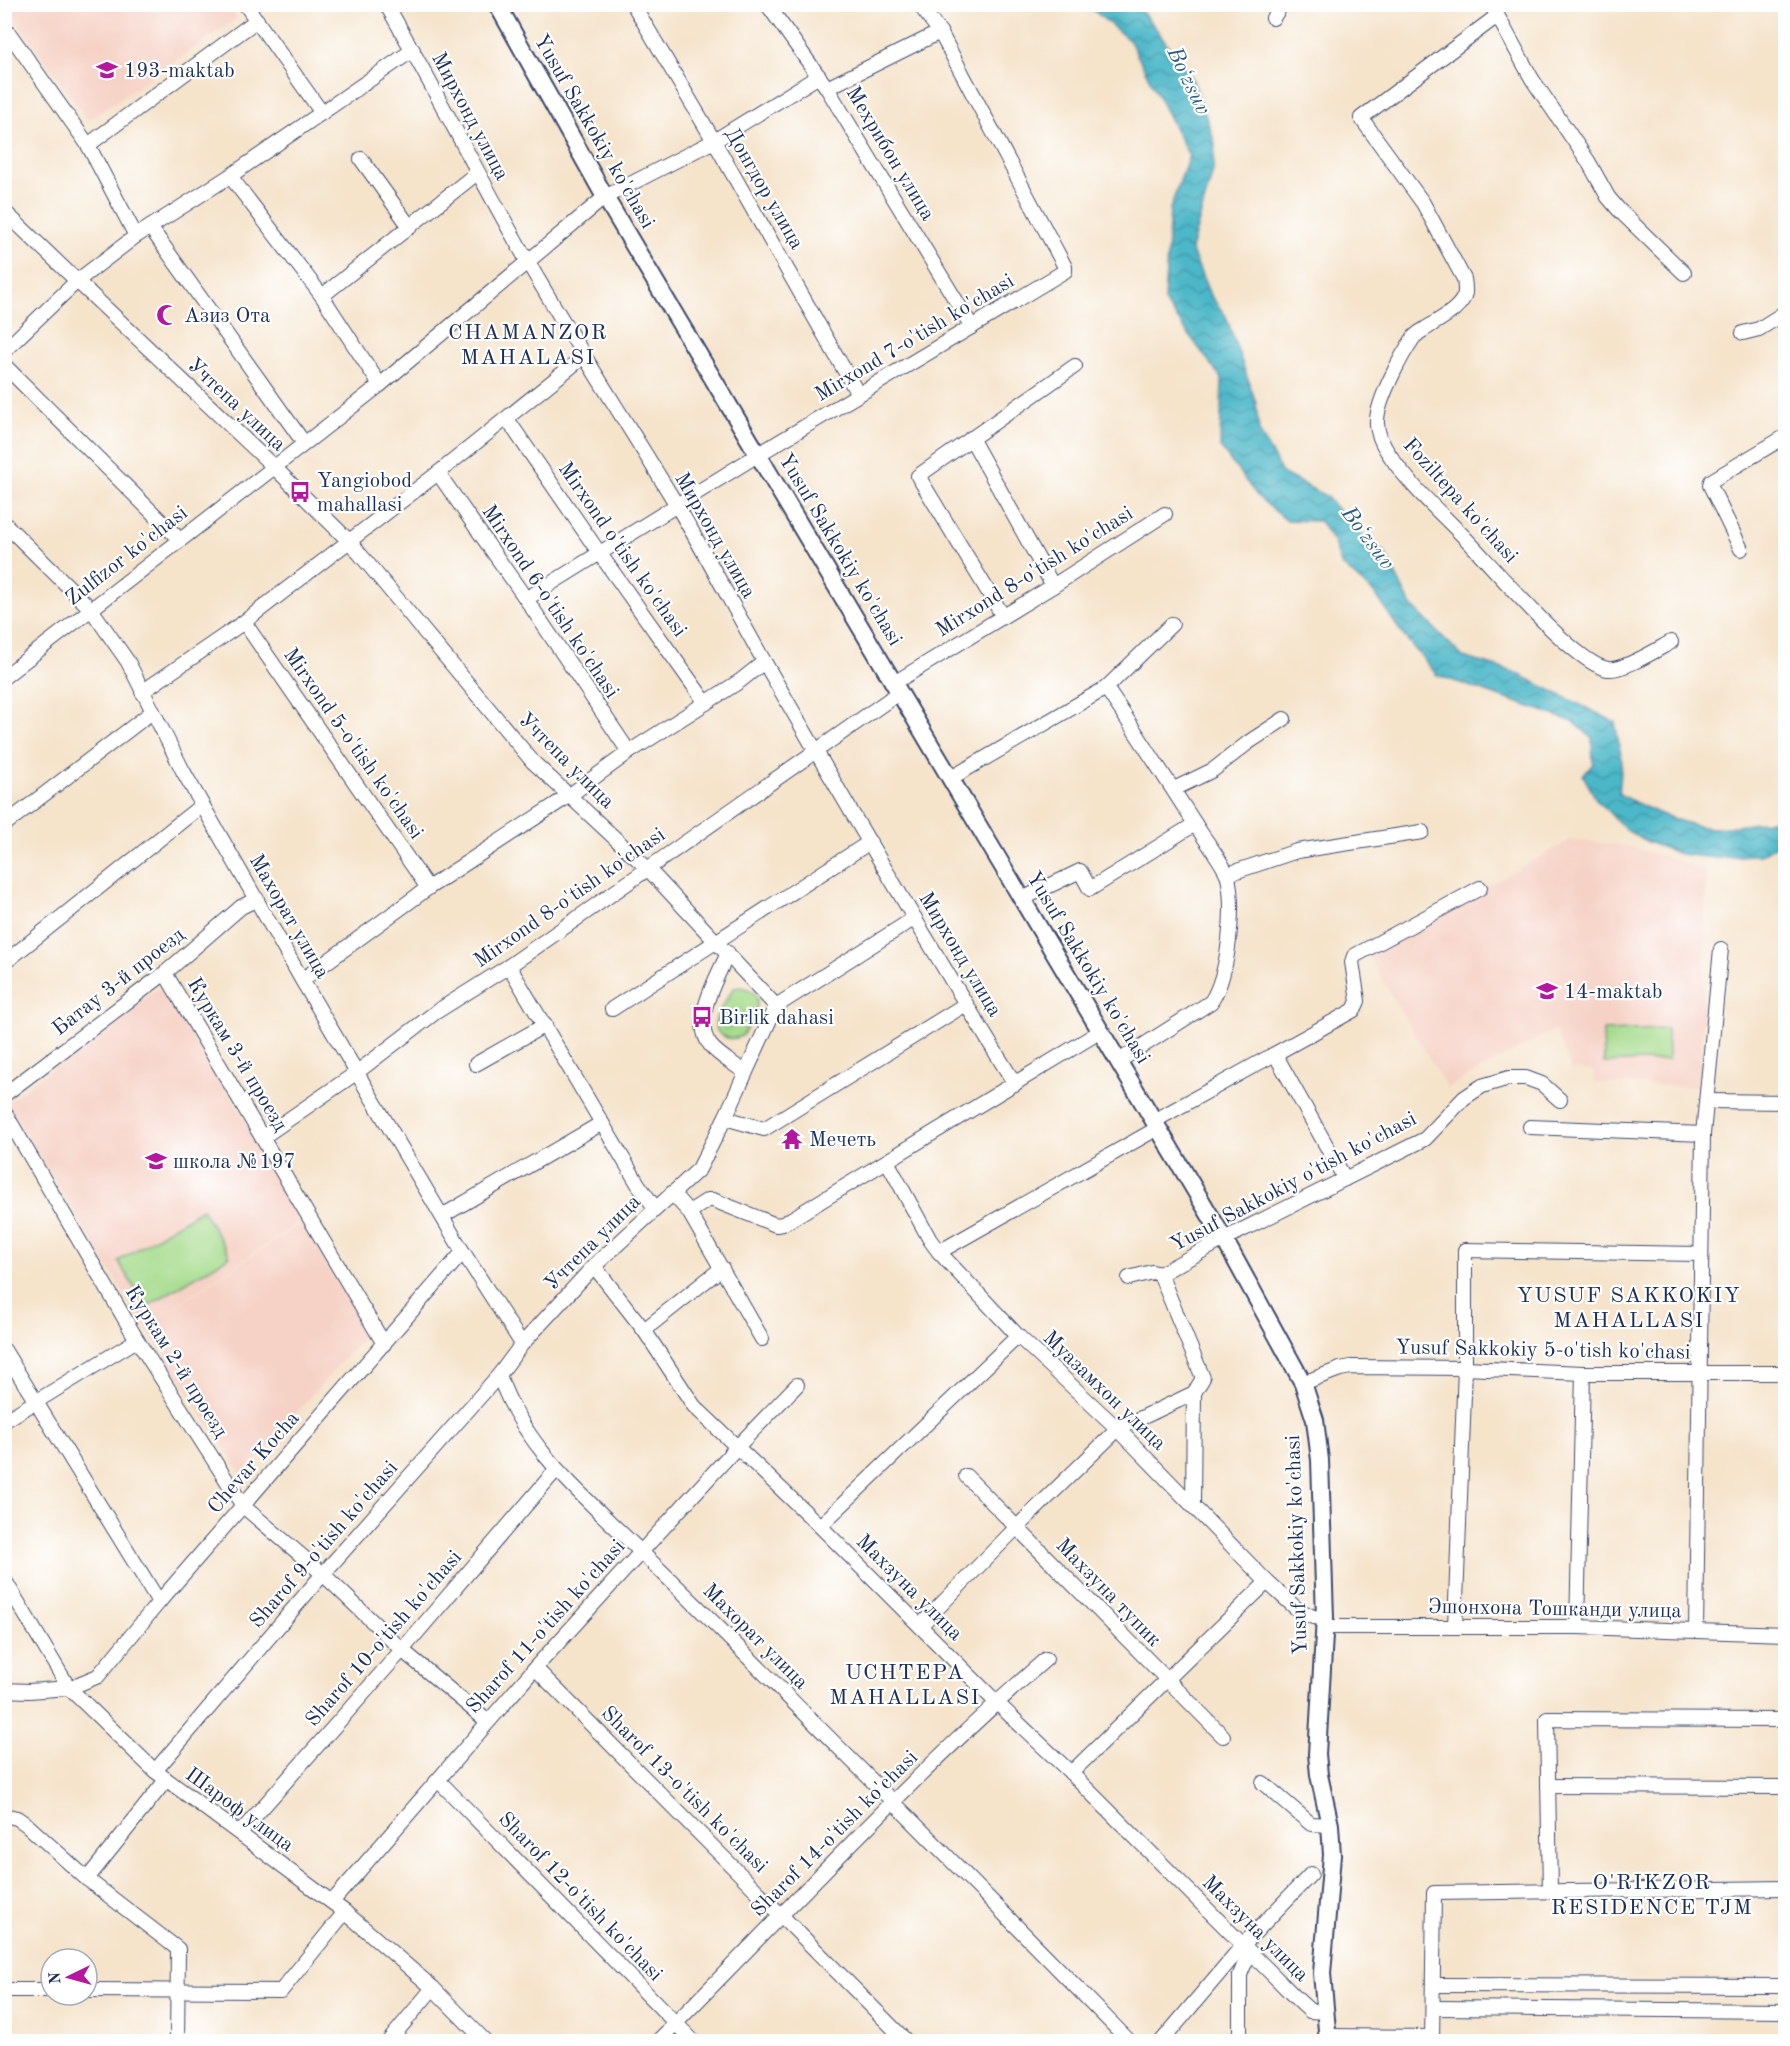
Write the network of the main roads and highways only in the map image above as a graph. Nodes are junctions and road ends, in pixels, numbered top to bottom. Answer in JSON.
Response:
{"nodes":[{"id":1,"x":497,"y":4,"type":"edge"},
{"id":2,"x":1328,"y":2039,"type":"edge"}],
"edges":[{"from":1,"to":2,"type":"main road","name":"Yusuf Sakkokiy ko'chasi"}]}
